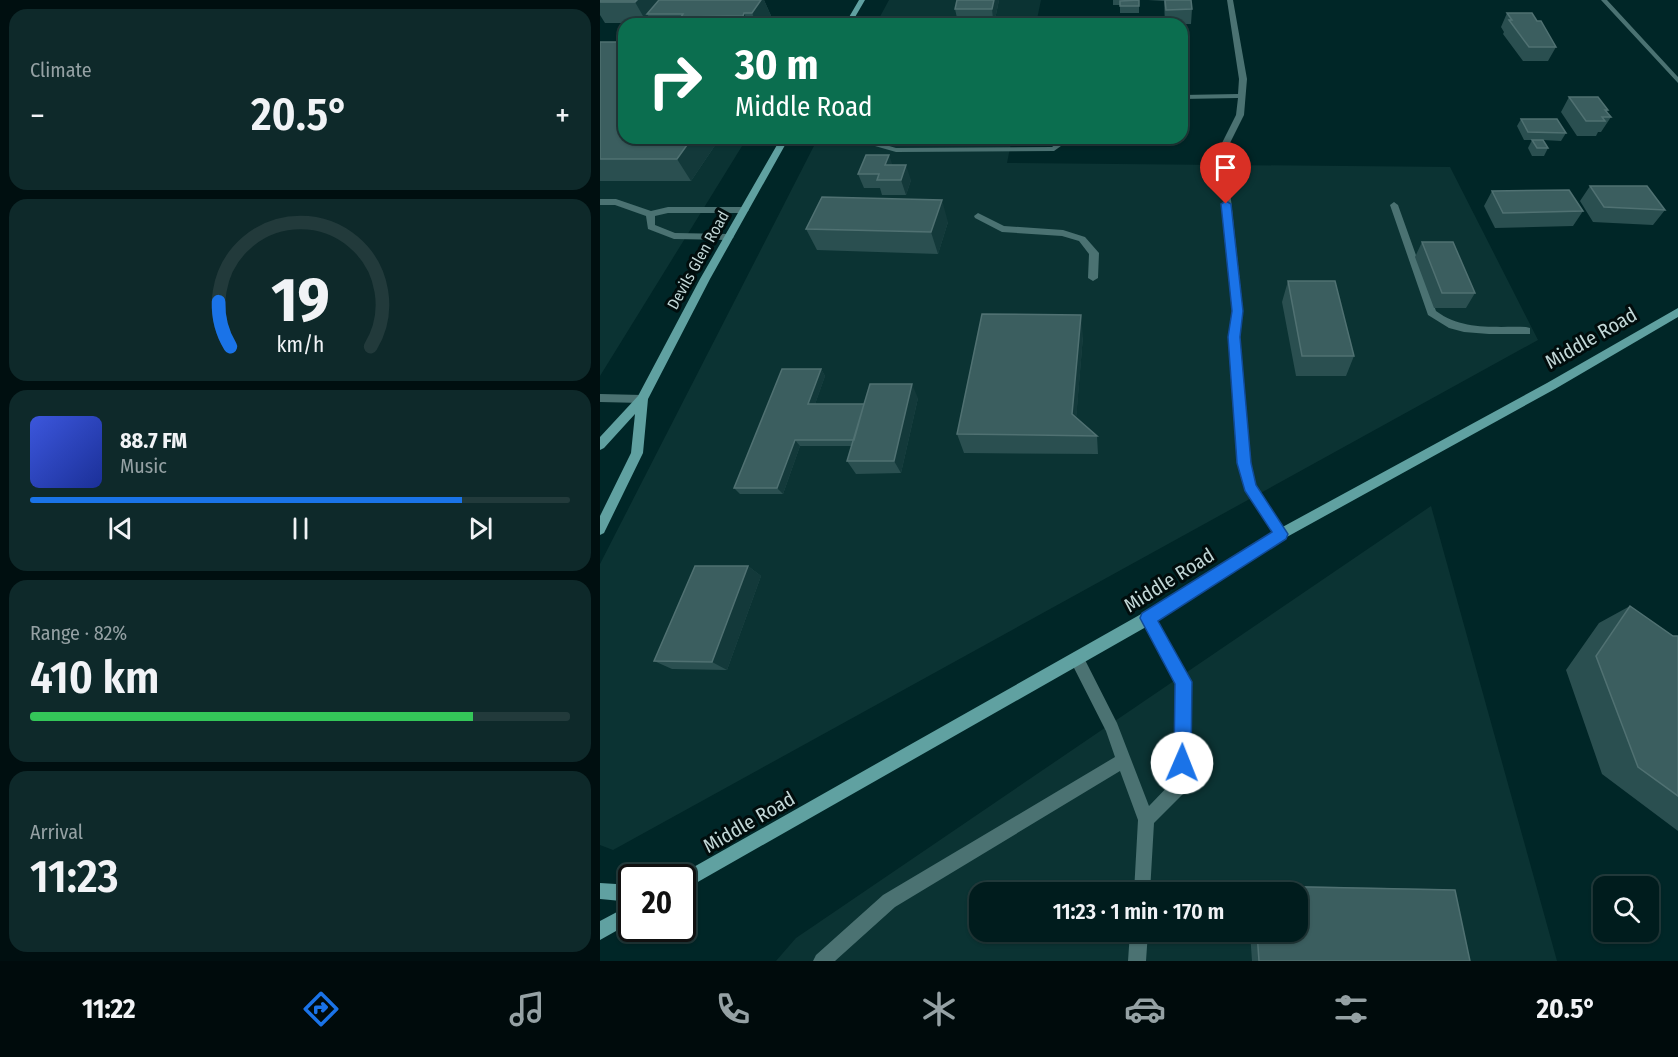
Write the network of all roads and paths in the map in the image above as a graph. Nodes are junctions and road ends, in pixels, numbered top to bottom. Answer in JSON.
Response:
{"nodes":[{"id":1,"x":862,"y":0,"type":"edge"},
{"id":2,"x":1230,"y":0,"type":"edge"},
{"id":3,"x":1604,"y":0,"type":"edge"},
{"id":4,"x":852,"y":18,"type":"edge"},
{"id":5,"x":1678,"y":81,"type":"edge"},
{"id":6,"x":1242,"y":96,"type":"junction"},
{"id":7,"x":1188,"y":97,"type":"edge"},
{"id":8,"x":782,"y":144,"type":"edge"},
{"id":9,"x":883,"y":144,"type":"edge"},
{"id":10,"x":1060,"y":144,"type":"edge"},
{"id":11,"x":600,"y":202,"type":"edge"},
{"id":12,"x":1394,"y":205,"type":"dead end"},
{"id":13,"x":745,"y":210,"type":"junction"},
{"id":14,"x":650,"y":214,"type":"junction"},
{"id":15,"x":978,"y":216,"type":"dead end"},
{"id":16,"x":729,"y":237,"type":"junction"},
{"id":17,"x":1093,"y":278,"type":"dead end"},
{"id":18,"x":1678,"y":312,"type":"edge"},
{"id":19,"x":1526,"y":331,"type":"dead end"},
{"id":20,"x":600,"y":398,"type":"edge"},
{"id":21,"x":642,"y":399,"type":"junction"},
{"id":22,"x":600,"y":445,"type":"edge"},
{"id":23,"x":600,"y":529,"type":"edge"},
{"id":24,"x":1281,"y":534,"type":"junction"},
{"id":25,"x":1148,"y":618,"type":"junction"},
{"id":26,"x":1077,"y":660,"type":"junction"},
{"id":27,"x":1123,"y":761,"type":"junction"},
{"id":28,"x":1146,"y":820,"type":"junction"},
{"id":29,"x":696,"y":875,"type":"edge"},
{"id":30,"x":1143,"y":882,"type":"edge"},
{"id":31,"x":600,"y":891,"type":"edge"},
{"id":32,"x":618,"y":893,"type":"edge"},
{"id":33,"x":618,"y":920,"type":"edge"},
{"id":34,"x":600,"y":931,"type":"edge"},
{"id":35,"x":1138,"y":942,"type":"edge"},
{"id":36,"x":822,"y":961,"type":"edge"},
{"id":37,"x":1137,"y":961,"type":"edge"}],
"edges":[{"from":1,"to":4,"type":"main road"},
{"from":2,"to":6,"type":"street"},
{"from":3,"to":5,"type":"street"},
{"from":6,"to":7,"type":"street"},
{"from":6,"to":24,"type":"street"},
{"from":8,"to":13,"type":"main road","name":"Devils Glen Road"},
{"from":9,"to":10,"type":"street"},
{"from":11,"to":14,"type":"street"},
{"from":12,"to":19,"type":"street"},
{"from":13,"to":14,"type":"street"},
{"from":13,"to":16,"type":"main road","name":"Devils Glen Road"},
{"from":14,"to":16,"type":"street"},
{"from":15,"to":17,"type":"street"},
{"from":16,"to":21,"type":"main road","name":"Devils Glen Road"},
{"from":18,"to":24,"type":"main road","name":"Middle Road"},
{"from":20,"to":21,"type":"street"},
{"from":21,"to":22,"type":"main road","name":"Devils Glen Road"},
{"from":21,"to":23,"type":"main road","name":"Devils Glen Road"},
{"from":24,"to":25,"type":"main road","name":"Middle Road"},
{"from":25,"to":26,"type":"main road","name":"Middle Road"},
{"from":25,"to":28,"type":"street"},
{"from":26,"to":27,"type":"street"},
{"from":26,"to":29,"type":"main road","name":"Middle Road"},
{"from":27,"to":28,"type":"street"},
{"from":27,"to":36,"type":"street"},
{"from":28,"to":30,"type":"street"},
{"from":31,"to":32,"type":"main road"},
{"from":33,"to":34,"type":"main road"},
{"from":35,"to":37,"type":"street"}]}
